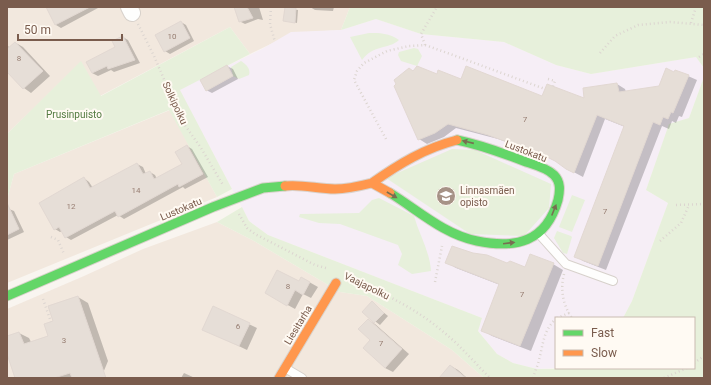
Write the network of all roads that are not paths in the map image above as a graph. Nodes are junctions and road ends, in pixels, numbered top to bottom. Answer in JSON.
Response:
{"nodes":[{"id":1,"x":372,"y":184,"type":"junction"},
{"id":2,"x":539,"y":233,"type":"junction"},
{"id":3,"x":613,"y":281,"type":"dead end"},
{"id":4,"x":336,"y":283,"type":"dead end"},
{"id":5,"x":319,"y":292,"type":"dead end"},
{"id":6,"x":328,"y":295,"type":"junction"},
{"id":7,"x":7,"y":296,"type":"edge"},
{"id":8,"x":285,"y":368,"type":"junction"},
{"id":9,"x":279,"y":378,"type":"edge"},
{"id":10,"x":302,"y":378,"type":"edge"}],
"edges":[{"from":1,"to":2,"type":"street","one_way":true},
{"from":2,"to":1,"type":"street","name":"Lustokatu","one_way":true},
{"from":1,"to":7,"type":"street","name":"Lustokatu"},
{"from":2,"to":3,"type":"lane"},
{"from":4,"to":6,"type":"street","name":"Liesitarha"},
{"from":5,"to":6,"type":"lane"},
{"from":6,"to":8,"type":"street","name":"Liesitarha"},
{"from":8,"to":9,"type":"street","name":"Liesitarha"},
{"from":8,"to":10,"type":"lane"}]}
